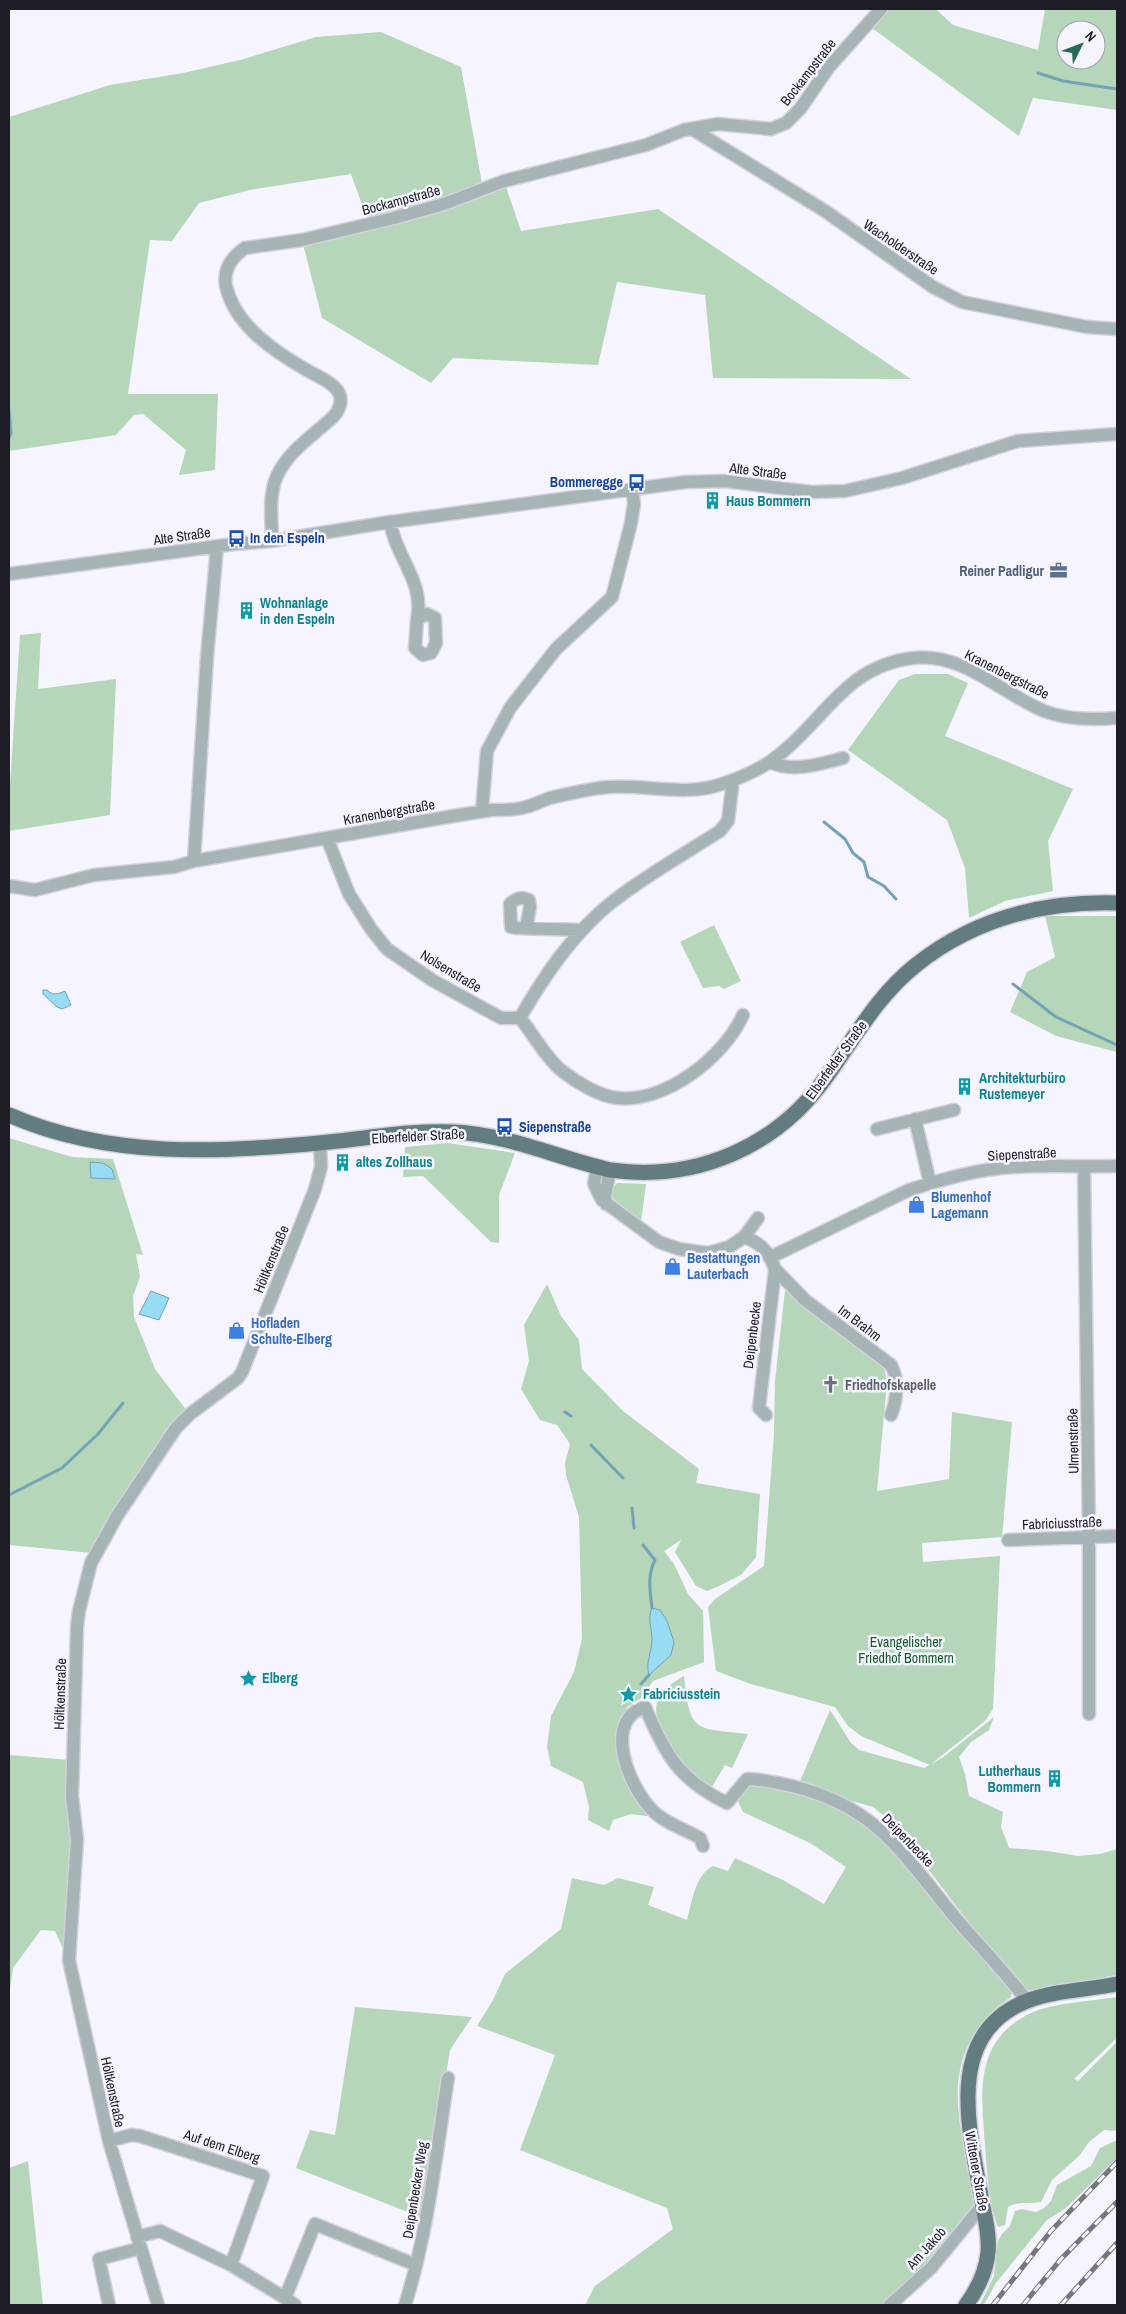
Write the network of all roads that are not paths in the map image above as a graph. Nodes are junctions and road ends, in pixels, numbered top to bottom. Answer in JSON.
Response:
{"nodes":[{"id":1,"x":881,"y":9,"type":"edge"},
{"id":2,"x":692,"y":129,"type":"junction"},
{"id":3,"x":1117,"y":329,"type":"edge"},
{"id":4,"x":1117,"y":434,"type":"edge"},
{"id":5,"x":632,"y":488,"type":"junction"},
{"id":6,"x":390,"y":522,"type":"junction"},
{"id":7,"x":272,"y":541,"type":"junction"},
{"id":8,"x":217,"y":547,"type":"junction"},
{"id":9,"x":9,"y":574,"type":"edge"},
{"id":10,"x":417,"y":619,"type":"dead end"},
{"id":11,"x":1117,"y":718,"type":"edge"},
{"id":12,"x":843,"y":758,"type":"dead end"},
{"id":13,"x":770,"y":762,"type":"junction"},
{"id":14,"x":733,"y":780,"type":"junction"},
{"id":15,"x":482,"y":811,"type":"junction"},
{"id":16,"x":327,"y":838,"type":"junction"},
{"id":17,"x":194,"y":861,"type":"junction"},
{"id":18,"x":9,"y":886,"type":"edge"},
{"id":19,"x":1117,"y":903,"type":"edge"},
{"id":20,"x":526,"y":928,"type":"dead end"},
{"id":21,"x":582,"y":930,"type":"junction"},
{"id":22,"x":743,"y":1015,"type":"dead end"},
{"id":23,"x":520,"y":1018,"type":"junction"},
{"id":24,"x":954,"y":1110,"type":"dead end"},
{"id":25,"x":9,"y":1115,"type":"edge"},
{"id":26,"x":915,"y":1119,"type":"junction"},
{"id":27,"x":877,"y":1128,"type":"dead end"},
{"id":28,"x":320,"y":1143,"type":"junction"},
{"id":29,"x":1117,"y":1166,"type":"edge"},
{"id":30,"x":1084,"y":1167,"type":"junction"},
{"id":31,"x":603,"y":1169,"type":"junction"},
{"id":32,"x":930,"y":1183,"type":"junction"},
{"id":33,"x":758,"y":1218,"type":"dead end"},
{"id":34,"x":744,"y":1237,"type":"junction"},
{"id":35,"x":773,"y":1263,"type":"junction"},
{"id":36,"x":766,"y":1415,"type":"dead end"},
{"id":37,"x":891,"y":1415,"type":"dead end"},
{"id":38,"x":1117,"y":1536,"type":"edge"},
{"id":39,"x":1089,"y":1537,"type":"junction"},
{"id":40,"x":1008,"y":1540,"type":"dead end"},
{"id":41,"x":1089,"y":1714,"type":"dead end"},
{"id":42,"x":702,"y":1846,"type":"dead end"},
{"id":43,"x":1117,"y":1984,"type":"edge"},
{"id":44,"x":1027,"y":2001,"type":"junction"},
{"id":45,"x":448,"y":2078,"type":"dead end"},
{"id":46,"x":109,"y":2141,"type":"junction"},
{"id":47,"x":983,"y":2208,"type":"junction"},
{"id":48,"x":139,"y":2242,"type":"junction"},
{"id":49,"x":416,"y":2265,"type":"junction"},
{"id":50,"x":231,"y":2266,"type":"junction"},
{"id":51,"x":290,"y":2302,"type":"edge"},
{"id":52,"x":109,"y":2305,"type":"edge"},
{"id":53,"x":158,"y":2305,"type":"edge"},
{"id":54,"x":405,"y":2305,"type":"edge"},
{"id":55,"x":890,"y":2305,"type":"edge"},
{"id":56,"x":966,"y":2305,"type":"edge"}],
"edges":[{"from":1,"to":2,"type":"street","name":"Bockampstraße"},
{"from":2,"to":3,"type":"street","name":"Wacholderstraße"},
{"from":2,"to":7,"type":"street","name":"Bockampstraße"},
{"from":4,"to":5,"type":"street","name":"Alte Straße"},
{"from":5,"to":6,"type":"street","name":"Alte Straße"},
{"from":5,"to":15,"type":"street"},
{"from":6,"to":7,"type":"street","name":"Alte Straße"},
{"from":6,"to":10,"type":"street"},
{"from":7,"to":8,"type":"street","name":"Alte Straße"},
{"from":8,"to":9,"type":"street","name":"Alte Straße"},
{"from":8,"to":17,"type":"street"},
{"from":11,"to":13,"type":"street","name":"Kranenbergstraße"},
{"from":12,"to":13,"type":"street"},
{"from":13,"to":14,"type":"street","name":"Kranenbergstraße"},
{"from":14,"to":15,"type":"street","name":"Kranenbergstraße"},
{"from":14,"to":21,"type":"street"},
{"from":15,"to":16,"type":"street","name":"Kranenbergstraße"},
{"from":16,"to":17,"type":"street","name":"Kranenbergstraße"},
{"from":16,"to":23,"type":"street","name":"Nolsenstraße"},
{"from":17,"to":18,"type":"street","name":"Kranenbergstraße"},
{"from":19,"to":31,"type":"main road","name":"Elberfelder Straße"},
{"from":20,"to":21,"type":"street"},
{"from":21,"to":23,"type":"street"},
{"from":22,"to":23,"type":"street"},
{"from":24,"to":26,"type":"street"},
{"from":25,"to":28,"type":"main road","name":"Elberfelder Straße"},
{"from":26,"to":27,"type":"street"},
{"from":26,"to":32,"type":"street"},
{"from":28,"to":31,"type":"main road","name":"Elberfelder Straße"},
{"from":28,"to":46,"type":"street","name":"Höltkenstraße"},
{"from":29,"to":30,"type":"street","name":"Siepenstraße"},
{"from":30,"to":32,"type":"street","name":"Siepenstraße"},
{"from":30,"to":39,"type":"street","name":"Ulmenstraße"},
{"from":31,"to":34,"type":"street"},
{"from":32,"to":35,"type":"street","name":"Siepenstraße"},
{"from":33,"to":34,"type":"street"},
{"from":34,"to":35,"type":"street"},
{"from":35,"to":36,"type":"street","name":"Deipenbecke"},
{"from":35,"to":37,"type":"street","name":"Im Brahm"},
{"from":38,"to":39,"type":"street","name":"Fabriciusstraße"},
{"from":39,"to":40,"type":"street","name":"Fabriciusstraße"},
{"from":39,"to":41,"type":"street","name":"Ulmenstraße"},
{"from":42,"to":44,"type":"street","name":"Deipenbecke"},
{"from":43,"to":44,"type":"main road"},
{"from":44,"to":47,"type":"main road","name":"Wittener Straße"},
{"from":45,"to":49,"type":"street","name":"Deipenbecker Weg"},
{"from":46,"to":48,"type":"street","name":"Höltkenstraße"},
{"from":46,"to":50,"type":"street","name":"Auf dem Elberg"},
{"from":47,"to":55,"type":"street","name":"Am Jakob"},
{"from":47,"to":56,"type":"main road","name":"Wittener Straße"},
{"from":48,"to":50,"type":"street"},
{"from":48,"to":52,"type":"street"},
{"from":48,"to":53,"type":"street","name":"Höltkenstraße"},
{"from":49,"to":51,"type":"street"},
{"from":49,"to":54,"type":"street","name":"Deipenbecker Weg"},
{"from":50,"to":51,"type":"street"}]}
